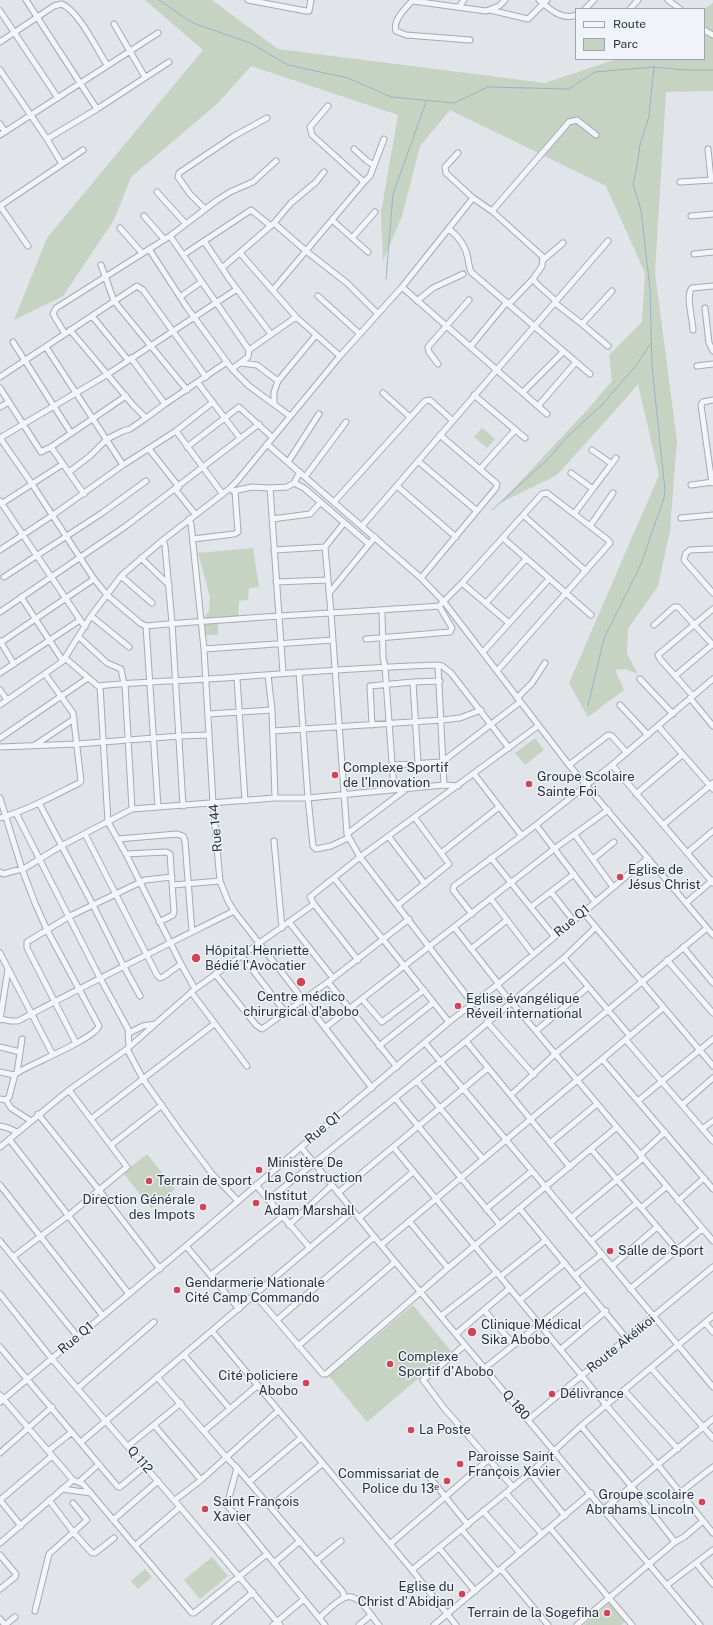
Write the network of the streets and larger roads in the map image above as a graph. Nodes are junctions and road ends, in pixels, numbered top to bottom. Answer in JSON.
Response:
{"nodes":[{"id":1,"x":26,"y":0,"type":"edge"},
{"id":2,"x":248,"y":0,"type":"edge"},
{"id":3,"x":277,"y":0,"type":"edge"},
{"id":4,"x":311,"y":0,"type":"edge"},
{"id":5,"x":413,"y":0,"type":"edge"},
{"id":6,"x":464,"y":0,"type":"edge"},
{"id":7,"x":506,"y":0,"type":"edge"},
{"id":8,"x":594,"y":0,"type":"edge"},
{"id":9,"x":638,"y":0,"type":"edge"},
{"id":10,"x":668,"y":0,"type":"edge"},
{"id":11,"x":543,"y":1,"type":"edge"},
{"id":12,"x":276,"y":6,"type":"junction"},
{"id":13,"x":459,"y":7,"type":"junction"},
{"id":14,"x":586,"y":8,"type":"edge"},
{"id":15,"x":631,"y":8,"type":"edge"},
{"id":16,"x":679,"y":8,"type":"edge"},
{"id":17,"x":489,"y":10,"type":"junction"},
{"id":18,"x":0,"y":11,"type":"edge"},
{"id":19,"x":575,"y":16,"type":"edge"},
{"id":20,"x":37,"y":17,"type":"junction"},
{"id":21,"x":114,"y":24,"type":"dead end"},
{"id":22,"x":15,"y":33,"type":"junction"},
{"id":23,"x":158,"y":33,"type":"dead end"},
{"id":24,"x":470,"y":40,"type":"dead end"},
{"id":25,"x":0,"y":42,"type":"edge"},
{"id":26,"x":129,"y":51,"type":"junction"},
{"id":27,"x":169,"y":62,"type":"dead end"},
{"id":28,"x":106,"y":66,"type":"junction"},
{"id":29,"x":0,"y":70,"type":"edge"},
{"id":30,"x":145,"y":77,"type":"junction"},
{"id":31,"x":80,"y":83,"type":"junction"},
{"id":32,"x":58,"y":98,"type":"junction"},
{"id":33,"x":328,"y":106,"type":"dead end"},
{"id":34,"x":97,"y":109,"type":"junction"},
{"id":35,"x":31,"y":116,"type":"junction"},
{"id":36,"x":267,"y":118,"type":"dead end"},
{"id":37,"x":0,"y":124,"type":"edge"},
{"id":38,"x":5,"y":132,"type":"junction"},
{"id":39,"x":0,"y":135,"type":"edge"},
{"id":40,"x":596,"y":135,"type":"dead end"},
{"id":41,"x":47,"y":139,"type":"junction"},
{"id":42,"x":384,"y":139,"type":"dead end"},
{"id":43,"x":354,"y":149,"type":"dead end"},
{"id":44,"x":708,"y":149,"type":"dead end"},
{"id":45,"x":83,"y":150,"type":"dead end"},
{"id":46,"x":458,"y":153,"type":"dead end"},
{"id":47,"x":276,"y":161,"type":"dead end"},
{"id":48,"x":62,"y":164,"type":"junction"},
{"id":49,"x":374,"y":165,"type":"junction"},
{"id":50,"x":324,"y":172,"type":"dead end"},
{"id":51,"x":712,"y":180,"type":"edge"},
{"id":52,"x":364,"y":182,"type":"junction"},
{"id":53,"x":680,"y":182,"type":"dead end"},
{"id":54,"x":157,"y":192,"type":"dead end"},
{"id":55,"x":473,"y":198,"type":"junction"},
{"id":56,"x":0,"y":206,"type":"edge"},
{"id":57,"x":205,"y":209,"type":"junction"},
{"id":58,"x":375,"y":212,"type":"dead end"},
{"id":59,"x":492,"y":212,"type":"junction"},
{"id":60,"x":713,"y":214,"type":"edge"},
{"id":61,"x":144,"y":216,"type":"dead end"},
{"id":62,"x":691,"y":216,"type":"dead end"},
{"id":63,"x":332,"y":220,"type":"junction"},
{"id":64,"x":186,"y":224,"type":"junction"},
{"id":65,"x":272,"y":225,"type":"junction"},
{"id":66,"x":120,"y":228,"type":"dead end"},
{"id":67,"x":449,"y":229,"type":"junction"},
{"id":68,"x":170,"y":236,"type":"junction"},
{"id":69,"x":352,"y":238,"type":"junction"},
{"id":70,"x":164,"y":239,"type":"junction"},
{"id":71,"x":204,"y":241,"type":"junction"},
{"id":72,"x":608,"y":241,"type":"dead end"},
{"id":73,"x":563,"y":243,"type":"dead end"},
{"id":74,"x":28,"y":246,"type":"dead end"},
{"id":75,"x":149,"y":249,"type":"junction"},
{"id":76,"x":306,"y":251,"type":"junction"},
{"id":77,"x":142,"y":252,"type":"junction"},
{"id":78,"x":368,"y":252,"type":"dead end"},
{"id":79,"x":713,"y":252,"type":"edge"},
{"id":80,"x":240,"y":253,"type":"junction"},
{"id":81,"x":694,"y":254,"type":"dead end"},
{"id":82,"x":183,"y":255,"type":"junction"},
{"id":83,"x":543,"y":260,"type":"junction"},
{"id":84,"x":101,"y":265,"type":"dead end"},
{"id":85,"x":222,"y":268,"type":"junction"},
{"id":86,"x":463,"y":274,"type":"dead end"},
{"id":87,"x":105,"y":278,"type":"junction"},
{"id":88,"x":534,"y":279,"type":"junction"},
{"id":89,"x":202,"y":282,"type":"junction"},
{"id":90,"x":713,"y":286,"type":"edge"},
{"id":91,"x":402,"y":287,"type":"junction"},
{"id":92,"x":237,"y":289,"type":"junction"},
{"id":93,"x":273,"y":290,"type":"junction"},
{"id":94,"x":612,"y":291,"type":"dead end"},
{"id":95,"x":318,"y":296,"type":"dead end"},
{"id":96,"x":180,"y":297,"type":"junction"},
{"id":97,"x":469,"y":300,"type":"dead end"},
{"id":98,"x":114,"y":301,"type":"junction"},
{"id":99,"x":417,"y":301,"type":"junction"},
{"id":100,"x":556,"y":302,"type":"junction"},
{"id":101,"x":216,"y":303,"type":"junction"},
{"id":102,"x":508,"y":303,"type":"junction"},
{"id":103,"x":705,"y":308,"type":"dead end"},
{"id":104,"x":378,"y":314,"type":"junction"},
{"id":105,"x":92,"y":316,"type":"junction"},
{"id":106,"x":195,"y":316,"type":"junction"},
{"id":107,"x":296,"y":317,"type":"junction"},
{"id":108,"x":582,"y":324,"type":"junction"},
{"id":109,"x":445,"y":326,"type":"junction"},
{"id":110,"x":535,"y":326,"type":"junction"},
{"id":111,"x":70,"y":330,"type":"junction"},
{"id":112,"x":173,"y":330,"type":"junction"},
{"id":113,"x":693,"y":330,"type":"dead end"},
{"id":114,"x":65,"y":334,"type":"junction"},
{"id":115,"x":271,"y":334,"type":"junction"},
{"id":116,"x":360,"y":334,"type":"junction"},
{"id":117,"x":316,"y":335,"type":"junction"},
{"id":118,"x":13,"y":342,"type":"dead end"},
{"id":119,"x":149,"y":346,"type":"junction"},
{"id":120,"x":608,"y":346,"type":"dead end"},
{"id":121,"x":46,"y":347,"type":"junction"},
{"id":122,"x":470,"y":347,"type":"junction"},
{"id":123,"x":250,"y":350,"type":"junction"},
{"id":124,"x":713,"y":351,"type":"edge"},
{"id":125,"x":563,"y":352,"type":"junction"},
{"id":126,"x":340,"y":356,"type":"junction"},
{"id":127,"x":130,"y":359,"type":"junction"},
{"id":128,"x":24,"y":361,"type":"junction"},
{"id":129,"x":227,"y":362,"type":"junction"},
{"id":130,"x":576,"y":362,"type":"junction"},
{"id":131,"x":240,"y":363,"type":"junction"},
{"id":132,"x":438,"y":364,"type":"dead end"},
{"id":133,"x":713,"y":364,"type":"edge"},
{"id":134,"x":697,"y":366,"type":"dead end"},
{"id":135,"x":232,"y":369,"type":"junction"},
{"id":136,"x":496,"y":371,"type":"junction"},
{"id":137,"x":108,"y":374,"type":"junction"},
{"id":138,"x":590,"y":374,"type":"dead end"},
{"id":139,"x":0,"y":377,"type":"edge"},
{"id":140,"x":206,"y":377,"type":"junction"},
{"id":141,"x":278,"y":381,"type":"junction"},
{"id":142,"x":198,"y":383,"type":"junction"},
{"id":143,"x":0,"y":388,"type":"edge"},
{"id":144,"x":187,"y":390,"type":"junction"},
{"id":145,"x":77,"y":392,"type":"junction"},
{"id":146,"x":523,"y":392,"type":"junction"},
{"id":147,"x":383,"y":393,"type":"dead end"},
{"id":148,"x":474,"y":395,"type":"junction"},
{"id":149,"x":126,"y":396,"type":"junction"},
{"id":150,"x":713,"y":400,"type":"edge"},
{"id":151,"x":9,"y":402,"type":"junction"},
{"id":152,"x":213,"y":402,"type":"junction"},
{"id":153,"x":166,"y":404,"type":"junction"},
{"id":154,"x":274,"y":404,"type":"junction"},
{"id":155,"x":53,"y":406,"type":"junction"},
{"id":156,"x":538,"y":406,"type":"junction"},
{"id":157,"x":0,"y":407,"type":"edge"},
{"id":158,"x":319,"y":414,"type":"dead end"},
{"id":159,"x":548,"y":414,"type":"dead end"},
{"id":160,"x":290,"y":416,"type":"junction"},
{"id":161,"x":410,"y":417,"type":"junction"},
{"id":162,"x":93,"y":418,"type":"junction"},
{"id":163,"x":146,"y":418,"type":"junction"},
{"id":164,"x":225,"y":418,"type":"junction"},
{"id":165,"x":452,"y":420,"type":"junction"},
{"id":166,"x":346,"y":422,"type":"dead end"},
{"id":167,"x":22,"y":424,"type":"junction"},
{"id":168,"x":259,"y":424,"type":"junction"},
{"id":169,"x":515,"y":430,"type":"junction"},
{"id":170,"x":176,"y":431,"type":"junction"},
{"id":171,"x":71,"y":433,"type":"junction"},
{"id":172,"x":440,"y":435,"type":"junction"},
{"id":173,"x":272,"y":437,"type":"junction"},
{"id":174,"x":0,"y":438,"type":"edge"},
{"id":175,"x":240,"y":438,"type":"junction"},
{"id":176,"x":525,"y":438,"type":"dead end"},
{"id":177,"x":107,"y":439,"type":"junction"},
{"id":178,"x":267,"y":444,"type":"junction"},
{"id":179,"x":51,"y":447,"type":"junction"},
{"id":180,"x":187,"y":447,"type":"junction"},
{"id":181,"x":149,"y":449,"type":"junction"},
{"id":182,"x":592,"y":450,"type":"dead end"},
{"id":183,"x":616,"y":458,"type":"dead end"},
{"id":184,"x":418,"y":461,"type":"junction"},
{"id":185,"x":288,"y":462,"type":"junction"},
{"id":186,"x":63,"y":464,"type":"junction"},
{"id":187,"x":612,"y":464,"type":"junction"},
{"id":188,"x":123,"y":465,"type":"junction"},
{"id":189,"x":203,"y":467,"type":"junction"},
{"id":190,"x":480,"y":469,"type":"junction"},
{"id":191,"x":69,"y":472,"type":"junction"},
{"id":192,"x":300,"y":472,"type":"junction"},
{"id":193,"x":570,"y":473,"type":"dead end"},
{"id":194,"x":305,"y":477,"type":"junction"},
{"id":195,"x":146,"y":481,"type":"dead end"},
{"id":196,"x":712,"y":482,"type":"edge"},
{"id":197,"x":294,"y":483,"type":"junction"},
{"id":198,"x":32,"y":484,"type":"junction"},
{"id":199,"x":691,"y":485,"type":"dead end"},
{"id":200,"x":397,"y":486,"type":"junction"},
{"id":201,"x":177,"y":488,"type":"junction"},
{"id":202,"x":270,"y":488,"type":"junction"},
{"id":203,"x":229,"y":489,"type":"junction"},
{"id":204,"x":593,"y":489,"type":"junction"},
{"id":205,"x":235,"y":491,"type":"junction"},
{"id":206,"x":613,"y":493,"type":"dead end"},
{"id":207,"x":84,"y":494,"type":"junction"},
{"id":208,"x":222,"y":494,"type":"junction"},
{"id":209,"x":334,"y":502,"type":"junction"},
{"id":210,"x":1,"y":503,"type":"edge"},
{"id":211,"x":320,"y":503,"type":"junction"},
{"id":212,"x":477,"y":511,"type":"junction"},
{"id":213,"x":195,"y":514,"type":"junction"},
{"id":214,"x":574,"y":514,"type":"junction"},
{"id":215,"x":713,"y":514,"type":"edge"},
{"id":216,"x":53,"y":515,"type":"junction"},
{"id":217,"x":523,"y":515,"type":"junction"},
{"id":218,"x":681,"y":518,"type":"dead end"},
{"id":219,"x":189,"y":519,"type":"junction"},
{"id":220,"x":272,"y":519,"type":"junction"},
{"id":221,"x":344,"y":523,"type":"junction"},
{"id":222,"x":362,"y":526,"type":"junction"},
{"id":223,"x":590,"y":526,"type":"junction"},
{"id":224,"x":23,"y":536,"type":"junction"},
{"id":225,"x":66,"y":536,"type":"junction"},
{"id":226,"x":375,"y":537,"type":"junction"},
{"id":227,"x":456,"y":537,"type":"junction"},
{"id":228,"x":503,"y":538,"type":"junction"},
{"id":229,"x":193,"y":539,"type":"junction"},
{"id":230,"x":163,"y":540,"type":"junction"},
{"id":231,"x":369,"y":544,"type":"junction"},
{"id":232,"x":325,"y":547,"type":"junction"},
{"id":233,"x":713,"y":549,"type":"edge"},
{"id":234,"x":0,"y":550,"type":"edge"},
{"id":235,"x":274,"y":550,"type":"junction"},
{"id":236,"x":36,"y":556,"type":"junction"},
{"id":237,"x":80,"y":558,"type":"junction"},
{"id":238,"x":141,"y":558,"type":"junction"},
{"id":239,"x":526,"y":559,"type":"junction"},
{"id":240,"x":586,"y":571,"type":"junction"},
{"id":241,"x":122,"y":576,"type":"junction"},
{"id":242,"x":4,"y":577,"type":"dead end"},
{"id":243,"x":51,"y":578,"type":"junction"},
{"id":244,"x":94,"y":578,"type":"junction"},
{"id":245,"x":421,"y":578,"type":"junction"},
{"id":246,"x":549,"y":579,"type":"junction"},
{"id":247,"x":328,"y":580,"type":"junction"},
{"id":248,"x":276,"y":582,"type":"junction"},
{"id":249,"x":462,"y":582,"type":"junction"},
{"id":250,"x":168,"y":585,"type":"junction"},
{"id":251,"x":330,"y":592,"type":"junction"},
{"id":252,"x":565,"y":593,"type":"junction"},
{"id":253,"x":713,"y":593,"type":"edge"},
{"id":254,"x":107,"y":595,"type":"junction"},
{"id":255,"x":21,"y":598,"type":"junction"},
{"id":256,"x":65,"y":598,"type":"junction"},
{"id":257,"x":444,"y":602,"type":"junction"},
{"id":258,"x":152,"y":603,"type":"dead end"},
{"id":259,"x":486,"y":603,"type":"junction"},
{"id":260,"x":439,"y":606,"type":"junction"},
{"id":261,"x":713,"y":609,"type":"edge"},
{"id":262,"x":1,"y":610,"type":"edge"},
{"id":263,"x":382,"y":610,"type":"junction"},
{"id":264,"x":331,"y":613,"type":"junction"},
{"id":265,"x":591,"y":615,"type":"dead end"},
{"id":266,"x":91,"y":616,"type":"junction"},
{"id":267,"x":279,"y":617,"type":"junction"},
{"id":268,"x":36,"y":619,"type":"junction"},
{"id":269,"x":80,"y":620,"type":"junction"},
{"id":270,"x":201,"y":620,"type":"junction"},
{"id":271,"x":172,"y":623,"type":"junction"},
{"id":272,"x":509,"y":623,"type":"junction"},
{"id":273,"x":654,"y":625,"type":"dead end"},
{"id":274,"x":694,"y":625,"type":"junction"},
{"id":275,"x":146,"y":626,"type":"junction"},
{"id":276,"x":85,"y":627,"type":"junction"},
{"id":277,"x":79,"y":637,"type":"junction"},
{"id":278,"x":382,"y":638,"type":"junction"},
{"id":279,"x":366,"y":639,"type":"dead end"},
{"id":280,"x":333,"y":640,"type":"junction"},
{"id":281,"x":49,"y":641,"type":"junction"},
{"id":282,"x":0,"y":642,"type":"edge"},
{"id":283,"x":280,"y":644,"type":"junction"},
{"id":284,"x":713,"y":644,"type":"edge"},
{"id":285,"x":129,"y":647,"type":"dead end"},
{"id":286,"x":204,"y":648,"type":"junction"},
{"id":287,"x":482,"y":652,"type":"junction"},
{"id":288,"x":64,"y":660,"type":"junction"},
{"id":289,"x":545,"y":663,"type":"dead end"},
{"id":290,"x":14,"y":664,"type":"junction"},
{"id":291,"x":438,"y":665,"type":"junction"},
{"id":292,"x":385,"y":667,"type":"junction"},
{"id":293,"x":335,"y":670,"type":"junction"},
{"id":294,"x":497,"y":671,"type":"junction"},
{"id":295,"x":299,"y":672,"type":"junction"},
{"id":296,"x":0,"y":673,"type":"edge"},
{"id":297,"x":45,"y":674,"type":"junction"},
{"id":298,"x":283,"y":674,"type":"junction"},
{"id":299,"x":268,"y":675,"type":"junction"},
{"id":300,"x":675,"y":676,"type":"junction"},
{"id":301,"x":88,"y":678,"type":"junction"},
{"id":302,"x":236,"y":678,"type":"junction"},
{"id":303,"x":206,"y":679,"type":"junction"},
{"id":304,"x":640,"y":679,"type":"dead end"},
{"id":305,"x":713,"y":679,"type":"edge"},
{"id":306,"x":150,"y":681,"type":"junction"},
{"id":307,"x":175,"y":681,"type":"junction"},
{"id":308,"x":440,"y":681,"type":"junction"},
{"id":309,"x":413,"y":682,"type":"junction"},
{"id":310,"x":125,"y":684,"type":"junction"},
{"id":311,"x":386,"y":684,"type":"junction"},
{"id":312,"x":100,"y":686,"type":"junction"},
{"id":313,"x":0,"y":690,"type":"edge"},
{"id":314,"x":61,"y":696,"type":"junction"},
{"id":315,"x":692,"y":697,"type":"junction"},
{"id":316,"x":7,"y":700,"type":"junction"},
{"id":317,"x":519,"y":700,"type":"junction"},
{"id":318,"x":620,"y":704,"type":"dead end"},
{"id":319,"x":0,"y":705,"type":"edge"},
{"id":320,"x":272,"y":710,"type":"junction"},
{"id":321,"x":481,"y":710,"type":"junction"},
{"id":322,"x":240,"y":712,"type":"junction"},
{"id":323,"x":208,"y":714,"type":"junction"},
{"id":324,"x":673,"y":714,"type":"junction"},
{"id":325,"x":74,"y":719,"type":"junction"},
{"id":326,"x":442,"y":720,"type":"junction"},
{"id":327,"x":415,"y":722,"type":"junction"},
{"id":328,"x":389,"y":724,"type":"junction"},
{"id":329,"x":372,"y":725,"type":"junction"},
{"id":330,"x":492,"y":725,"type":"junction"},
{"id":331,"x":538,"y":726,"type":"junction"},
{"id":332,"x":658,"y":726,"type":"junction"},
{"id":333,"x":713,"y":726,"type":"edge"},
{"id":334,"x":304,"y":728,"type":"junction"},
{"id":335,"x":339,"y":728,"type":"junction"},
{"id":336,"x":273,"y":731,"type":"junction"},
{"id":337,"x":209,"y":735,"type":"junction"},
{"id":338,"x":648,"y":735,"type":"junction"},
{"id":339,"x":180,"y":736,"type":"junction"},
{"id":340,"x":0,"y":738,"type":"edge"},
{"id":341,"x":153,"y":738,"type":"junction"},
{"id":342,"x":128,"y":740,"type":"junction"},
{"id":343,"x":102,"y":742,"type":"junction"},
{"id":344,"x":77,"y":744,"type":"junction"},
{"id":345,"x":34,"y":745,"type":"junction"},
{"id":346,"x":0,"y":746,"type":"edge"},
{"id":347,"x":509,"y":748,"type":"junction"},
{"id":348,"x":627,"y":753,"type":"junction"},
{"id":349,"x":682,"y":756,"type":"junction"},
{"id":350,"x":442,"y":762,"type":"junction"},
{"id":351,"x":418,"y":763,"type":"junction"},
{"id":352,"x":392,"y":765,"type":"junction"},
{"id":353,"x":569,"y":765,"type":"junction"},
{"id":354,"x":612,"y":765,"type":"junction"},
{"id":355,"x":474,"y":774,"type":"junction"},
{"id":356,"x":444,"y":785,"type":"junction"},
{"id":357,"x":458,"y":786,"type":"junction"},
{"id":358,"x":587,"y":786,"type":"junction"},
{"id":359,"x":712,"y":786,"type":"edge"},
{"id":360,"x":406,"y":789,"type":"junction"},
{"id":361,"x":394,"y":790,"type":"junction"},
{"id":362,"x":636,"y":794,"type":"junction"},
{"id":363,"x":343,"y":795,"type":"junction"},
{"id":364,"x":0,"y":798,"type":"edge"},
{"id":365,"x":275,"y":798,"type":"junction"},
{"id":366,"x":308,"y":798,"type":"junction"},
{"id":367,"x":245,"y":801,"type":"junction"},
{"id":368,"x":39,"y":803,"type":"junction"},
{"id":369,"x":213,"y":803,"type":"junction"},
{"id":370,"x":183,"y":806,"type":"junction"},
{"id":371,"x":158,"y":807,"type":"junction"},
{"id":372,"x":499,"y":807,"type":"junction"},
{"id":373,"x":132,"y":809,"type":"junction"},
{"id":374,"x":608,"y":810,"type":"junction"},
{"id":375,"x":16,"y":813,"type":"junction"},
{"id":376,"x":3,"y":817,"type":"edge"},
{"id":377,"x":415,"y":818,"type":"junction"},
{"id":378,"x":108,"y":822,"type":"junction"},
{"id":379,"x":663,"y":824,"type":"junction"},
{"id":380,"x":536,"y":825,"type":"junction"},
{"id":381,"x":713,"y":831,"type":"edge"},
{"id":382,"x":86,"y":834,"type":"junction"},
{"id":383,"x":575,"y":835,"type":"junction"},
{"id":384,"x":347,"y":836,"type":"junction"},
{"id":385,"x":522,"y":836,"type":"junction"},
{"id":386,"x":389,"y":837,"type":"junction"},
{"id":387,"x":118,"y":839,"type":"junction"},
{"id":388,"x":274,"y":841,"type":"dead end"},
{"id":389,"x":614,"y":842,"type":"dead end"},
{"id":390,"x":61,"y":846,"type":"junction"},
{"id":391,"x":554,"y":849,"type":"junction"},
{"id":392,"x":441,"y":852,"type":"junction"},
{"id":393,"x":687,"y":853,"type":"junction"},
{"id":394,"x":126,"y":854,"type":"junction"},
{"id":395,"x":360,"y":857,"type":"junction"},
{"id":396,"x":491,"y":858,"type":"junction"},
{"id":397,"x":648,"y":858,"type":"junction"},
{"id":398,"x":39,"y":859,"type":"junction"},
{"id":399,"x":593,"y":859,"type":"junction"},
{"id":400,"x":22,"y":869,"type":"junction"},
{"id":401,"x":0,"y":872,"type":"edge"},
{"id":402,"x":574,"y":874,"type":"junction"},
{"id":403,"x":172,"y":877,"type":"junction"},
{"id":404,"x":334,"y":878,"type":"junction"},
{"id":405,"x":220,"y":881,"type":"junction"},
{"id":406,"x":712,"y":881,"type":"edge"},
{"id":407,"x":139,"y":882,"type":"junction"},
{"id":408,"x":511,"y":883,"type":"junction"},
{"id":409,"x":187,"y":884,"type":"junction"},
{"id":410,"x":425,"y":884,"type":"junction"},
{"id":411,"x":173,"y":885,"type":"junction"},
{"id":412,"x":613,"y":886,"type":"junction"},
{"id":413,"x":551,"y":892,"type":"junction"},
{"id":414,"x":117,"y":894,"type":"junction"},
{"id":415,"x":491,"y":899,"type":"junction"},
{"id":416,"x":595,"y":902,"type":"junction"},
{"id":417,"x":686,"y":903,"type":"junction"},
{"id":418,"x":314,"y":904,"type":"junction"},
{"id":419,"x":93,"y":905,"type":"junction"},
{"id":420,"x":398,"y":905,"type":"junction"},
{"id":421,"x":531,"y":907,"type":"junction"},
{"id":422,"x":234,"y":911,"type":"junction"},
{"id":423,"x":584,"y":912,"type":"junction"},
{"id":424,"x":472,"y":914,"type":"junction"},
{"id":425,"x":70,"y":916,"type":"junction"},
{"id":426,"x":409,"y":920,"type":"junction"},
{"id":427,"x":507,"y":920,"type":"junction"},
{"id":428,"x":574,"y":920,"type":"junction"},
{"id":429,"x":159,"y":922,"type":"junction"},
{"id":430,"x":289,"y":922,"type":"junction"},
{"id":431,"x":454,"y":927,"type":"junction"},
{"id":432,"x":596,"y":927,"type":"junction"},
{"id":433,"x":282,"y":928,"type":"junction"},
{"id":434,"x":707,"y":928,"type":"junction"},
{"id":435,"x":47,"y":930,"type":"junction"},
{"id":436,"x":192,"y":932,"type":"junction"},
{"id":437,"x":713,"y":935,"type":"edge"},
{"id":438,"x":554,"y":936,"type":"junction"},
{"id":439,"x":383,"y":940,"type":"junction"},
{"id":440,"x":170,"y":943,"type":"junction"},
{"id":441,"x":259,"y":943,"type":"junction"},
{"id":442,"x":430,"y":946,"type":"junction"},
{"id":443,"x":683,"y":947,"type":"junction"},
{"id":444,"x":471,"y":949,"type":"junction"},
{"id":445,"x":0,"y":953,"type":"edge"},
{"id":446,"x":146,"y":954,"type":"junction"},
{"id":447,"x":533,"y":954,"type":"junction"},
{"id":448,"x":241,"y":955,"type":"junction"},
{"id":449,"x":564,"y":958,"type":"junction"},
{"id":450,"x":358,"y":960,"type":"junction"},
{"id":451,"x":667,"y":960,"type":"junction"},
{"id":452,"x":181,"y":964,"type":"junction"},
{"id":453,"x":123,"y":965,"type":"junction"},
{"id":454,"x":405,"y":965,"type":"junction"},
{"id":455,"x":8,"y":968,"type":"junction"},
{"id":456,"x":215,"y":974,"type":"junction"},
{"id":457,"x":100,"y":978,"type":"junction"},
{"id":458,"x":333,"y":978,"type":"junction"},
{"id":459,"x":642,"y":981,"type":"junction"},
{"id":460,"x":328,"y":982,"type":"junction"},
{"id":461,"x":713,"y":983,"type":"edge"},
{"id":462,"x":498,"y":984,"type":"junction"},
{"id":463,"x":588,"y":987,"type":"junction"},
{"id":464,"x":79,"y":990,"type":"junction"},
{"id":465,"x":193,"y":990,"type":"junction"},
{"id":466,"x":424,"y":990,"type":"junction"},
{"id":467,"x":3,"y":993,"type":"edge"},
{"id":468,"x":140,"y":996,"type":"dead end"},
{"id":469,"x":362,"y":999,"type":"junction"},
{"id":470,"x":304,"y":1000,"type":"junction"},
{"id":471,"x":55,"y":1002,"type":"junction"},
{"id":472,"x":433,"y":1002,"type":"junction"},
{"id":473,"x":511,"y":1002,"type":"junction"},
{"id":474,"x":473,"y":1004,"type":"junction"},
{"id":475,"x":664,"y":1008,"type":"junction"},
{"id":476,"x":349,"y":1009,"type":"junction"},
{"id":477,"x":608,"y":1010,"type":"junction"},
{"id":478,"x":286,"y":1013,"type":"junction"},
{"id":479,"x":713,"y":1013,"type":"edge"},
{"id":480,"x":32,"y":1014,"type":"junction"},
{"id":481,"x":0,"y":1019,"type":"edge"},
{"id":482,"x":449,"y":1022,"type":"junction"},
{"id":483,"x":487,"y":1022,"type":"junction"},
{"id":484,"x":155,"y":1024,"type":"junction"},
{"id":485,"x":214,"y":1024,"type":"junction"},
{"id":486,"x":326,"y":1027,"type":"junction"},
{"id":487,"x":536,"y":1031,"type":"junction"},
{"id":488,"x":129,"y":1034,"type":"junction"},
{"id":489,"x":628,"y":1038,"type":"junction"},
{"id":490,"x":713,"y":1038,"type":"edge"},
{"id":491,"x":22,"y":1039,"type":"dead end"},
{"id":492,"x":466,"y":1041,"type":"junction"},
{"id":493,"x":76,"y":1043,"type":"junction"},
{"id":494,"x":425,"y":1043,"type":"junction"},
{"id":495,"x":380,"y":1046,"type":"junction"},
{"id":496,"x":0,"y":1047,"type":"edge"},
{"id":497,"x":128,"y":1048,"type":"junction"},
{"id":498,"x":700,"y":1050,"type":"junction"},
{"id":499,"x":20,"y":1052,"type":"junction"},
{"id":500,"x":555,"y":1054,"type":"junction"},
{"id":501,"x":53,"y":1056,"type":"junction"},
{"id":502,"x":602,"y":1059,"type":"junction"},
{"id":503,"x":441,"y":1061,"type":"junction"},
{"id":504,"x":247,"y":1066,"type":"dead end"},
{"id":505,"x":713,"y":1066,"type":"edge"},
{"id":506,"x":397,"y":1067,"type":"junction"},
{"id":507,"x":488,"y":1068,"type":"junction"},
{"id":508,"x":0,"y":1072,"type":"edge"},
{"id":509,"x":15,"y":1074,"type":"junction"},
{"id":510,"x":534,"y":1075,"type":"junction"},
{"id":511,"x":713,"y":1078,"type":"edge"},
{"id":512,"x":142,"y":1079,"type":"junction"},
{"id":513,"x":417,"y":1081,"type":"junction"},
{"id":514,"x":577,"y":1081,"type":"junction"},
{"id":515,"x":662,"y":1081,"type":"junction"},
{"id":516,"x":372,"y":1088,"type":"junction"},
{"id":517,"x":464,"y":1089,"type":"junction"},
{"id":518,"x":68,"y":1090,"type":"junction"},
{"id":519,"x":511,"y":1096,"type":"junction"},
{"id":520,"x":395,"y":1098,"type":"junction"},
{"id":521,"x":0,"y":1099,"type":"edge"},
{"id":522,"x":6,"y":1100,"type":"junction"},
{"id":523,"x":638,"y":1101,"type":"junction"},
{"id":524,"x":597,"y":1104,"type":"junction"},
{"id":525,"x":162,"y":1105,"type":"junction"},
{"id":526,"x":682,"y":1105,"type":"junction"},
{"id":527,"x":441,"y":1109,"type":"junction"},
{"id":528,"x":38,"y":1114,"type":"junction"},
{"id":529,"x":91,"y":1119,"type":"junction"},
{"id":530,"x":531,"y":1119,"type":"junction"},
{"id":531,"x":31,"y":1121,"type":"junction"},
{"id":532,"x":713,"y":1121,"type":"edge"},
{"id":533,"x":0,"y":1126,"type":"edge"},
{"id":534,"x":617,"y":1127,"type":"junction"},
{"id":535,"x":418,"y":1128,"type":"junction"},
{"id":536,"x":702,"y":1129,"type":"junction"},
{"id":537,"x":17,"y":1132,"type":"junction"},
{"id":538,"x":665,"y":1132,"type":"junction"},
{"id":539,"x":9,"y":1139,"type":"junction"},
{"id":540,"x":506,"y":1140,"type":"junction"},
{"id":541,"x":713,"y":1142,"type":"edge"},
{"id":542,"x":550,"y":1143,"type":"junction"},
{"id":543,"x":111,"y":1146,"type":"junction"},
{"id":544,"x":0,"y":1147,"type":"edge"},
{"id":545,"x":301,"y":1147,"type":"junction"},
{"id":546,"x":394,"y":1148,"type":"junction"},
{"id":547,"x":591,"y":1149,"type":"junction"},
{"id":548,"x":641,"y":1157,"type":"junction"},
{"id":549,"x":483,"y":1159,"type":"junction"},
{"id":550,"x":314,"y":1164,"type":"junction"},
{"id":551,"x":570,"y":1167,"type":"junction"},
{"id":552,"x":532,"y":1171,"type":"junction"},
{"id":553,"x":413,"y":1172,"type":"junction"},
{"id":554,"x":460,"y":1178,"type":"junction"},
{"id":555,"x":704,"y":1178,"type":"junction"},
{"id":556,"x":617,"y":1179,"type":"junction"},
{"id":557,"x":0,"y":1185,"type":"edge"},
{"id":558,"x":256,"y":1185,"type":"junction"},
{"id":559,"x":332,"y":1185,"type":"junction"},
{"id":560,"x":666,"y":1187,"type":"junction"},
{"id":561,"x":545,"y":1188,"type":"junction"},
{"id":562,"x":713,"y":1189,"type":"edge"},
{"id":563,"x":99,"y":1190,"type":"junction"},
{"id":564,"x":338,"y":1193,"type":"junction"},
{"id":565,"x":435,"y":1199,"type":"junction"},
{"id":566,"x":268,"y":1200,"type":"junction"},
{"id":567,"x":238,"y":1201,"type":"junction"},
{"id":568,"x":678,"y":1201,"type":"junction"},
{"id":569,"x":637,"y":1203,"type":"junction"},
{"id":570,"x":641,"y":1208,"type":"junction"},
{"id":571,"x":486,"y":1209,"type":"junction"},
{"id":572,"x":520,"y":1209,"type":"junction"},
{"id":573,"x":353,"y":1211,"type":"junction"},
{"id":574,"x":69,"y":1215,"type":"junction"},
{"id":575,"x":282,"y":1217,"type":"junction"},
{"id":576,"x":359,"y":1218,"type":"junction"},
{"id":577,"x":571,"y":1218,"type":"junction"},
{"id":578,"x":409,"y":1221,"type":"junction"},
{"id":579,"x":288,"y":1225,"type":"junction"},
{"id":580,"x":500,"y":1225,"type":"junction"},
{"id":581,"x":658,"y":1227,"type":"junction"},
{"id":582,"x":702,"y":1229,"type":"junction"},
{"id":583,"x":40,"y":1237,"type":"junction"},
{"id":584,"x":374,"y":1237,"type":"junction"},
{"id":585,"x":546,"y":1240,"type":"junction"},
{"id":586,"x":0,"y":1241,"type":"edge"},
{"id":587,"x":713,"y":1241,"type":"edge"},
{"id":588,"x":591,"y":1242,"type":"junction"},
{"id":589,"x":381,"y":1245,"type":"junction"},
{"id":590,"x":186,"y":1246,"type":"junction"},
{"id":591,"x":475,"y":1246,"type":"junction"},
{"id":592,"x":310,"y":1248,"type":"junction"},
{"id":593,"x":677,"y":1250,"type":"junction"},
{"id":594,"x":602,"y":1254,"type":"junction"},
{"id":595,"x":13,"y":1257,"type":"junction"},
{"id":596,"x":395,"y":1262,"type":"junction"},
{"id":597,"x":565,"y":1263,"type":"junction"},
{"id":598,"x":612,"y":1266,"type":"junction"},
{"id":599,"x":713,"y":1267,"type":"edge"},
{"id":600,"x":448,"y":1268,"type":"junction"},
{"id":601,"x":160,"y":1269,"type":"junction"},
{"id":602,"x":497,"y":1272,"type":"junction"},
{"id":603,"x":211,"y":1275,"type":"junction"},
{"id":604,"x":501,"y":1276,"type":"junction"},
{"id":605,"x":575,"y":1276,"type":"junction"},
{"id":606,"x":510,"y":1288,"type":"junction"},
{"id":607,"x":585,"y":1288,"type":"junction"},
{"id":608,"x":630,"y":1289,"type":"junction"},
{"id":609,"x":420,"y":1292,"type":"junction"},
{"id":610,"x":0,"y":1294,"type":"edge"},
{"id":611,"x":129,"y":1294,"type":"junction"},
{"id":612,"x":255,"y":1295,"type":"junction"},
{"id":613,"x":520,"y":1300,"type":"junction"},
{"id":614,"x":239,"y":1309,"type":"junction"},
{"id":615,"x":484,"y":1310,"type":"junction"},
{"id":616,"x":606,"y":1312,"type":"junction"},
{"id":617,"x":103,"y":1316,"type":"junction"},
{"id":618,"x":441,"y":1316,"type":"junction"},
{"id":619,"x":713,"y":1316,"type":"edge"},
{"id":620,"x":653,"y":1317,"type":"junction"},
{"id":621,"x":277,"y":1320,"type":"junction"},
{"id":622,"x":154,"y":1322,"type":"dead end"},
{"id":623,"x":705,"y":1323,"type":"junction"},
{"id":624,"x":541,"y":1324,"type":"junction"},
{"id":625,"x":212,"y":1331,"type":"junction"},
{"id":626,"x":713,"y":1332,"type":"edge"},
{"id":627,"x":456,"y":1334,"type":"junction"},
{"id":628,"x":78,"y":1337,"type":"junction"},
{"id":629,"x":628,"y":1339,"type":"junction"},
{"id":630,"x":465,"y":1345,"type":"junction"},
{"id":631,"x":298,"y":1346,"type":"junction"},
{"id":632,"x":514,"y":1346,"type":"junction"},
{"id":633,"x":678,"y":1346,"type":"junction"},
{"id":634,"x":0,"y":1347,"type":"edge"},
{"id":635,"x":561,"y":1349,"type":"junction"},
{"id":636,"x":184,"y":1355,"type":"junction"},
{"id":637,"x":52,"y":1358,"type":"junction"},
{"id":638,"x":485,"y":1368,"type":"junction"},
{"id":639,"x":651,"y":1368,"type":"junction"},
{"id":640,"x":582,"y":1375,"type":"junction"},
{"id":641,"x":157,"y":1376,"type":"junction"},
{"id":642,"x":27,"y":1379,"type":"junction"},
{"id":643,"x":258,"y":1385,"type":"junction"},
{"id":644,"x":713,"y":1387,"type":"edge"},
{"id":645,"x":78,"y":1388,"type":"junction"},
{"id":646,"x":624,"y":1390,"type":"junction"},
{"id":647,"x":1,"y":1399,"type":"edge"},
{"id":648,"x":181,"y":1403,"type":"junction"},
{"id":649,"x":606,"y":1405,"type":"junction"},
{"id":650,"x":52,"y":1407,"type":"junction"},
{"id":651,"x":230,"y":1409,"type":"junction"},
{"id":652,"x":278,"y":1411,"type":"junction"},
{"id":653,"x":713,"y":1419,"type":"edge"},
{"id":654,"x":528,"y":1420,"type":"junction"},
{"id":655,"x":107,"y":1421,"type":"junction"},
{"id":656,"x":154,"y":1425,"type":"junction"},
{"id":657,"x":581,"y":1426,"type":"junction"},
{"id":658,"x":29,"y":1427,"type":"junction"},
{"id":659,"x":704,"y":1427,"type":"junction"},
{"id":660,"x":204,"y":1431,"type":"junction"},
{"id":661,"x":72,"y":1432,"type":"junction"},
{"id":662,"x":301,"y":1438,"type":"junction"},
{"id":663,"x":713,"y":1438,"type":"edge"},
{"id":664,"x":81,"y":1442,"type":"junction"},
{"id":665,"x":128,"y":1446,"type":"junction"},
{"id":666,"x":678,"y":1449,"type":"junction"},
{"id":667,"x":554,"y":1450,"type":"junction"},
{"id":668,"x":48,"y":1451,"type":"junction"},
{"id":669,"x":0,"y":1453,"type":"edge"},
{"id":670,"x":52,"y":1456,"type":"junction"},
{"id":671,"x":226,"y":1457,"type":"junction"},
{"id":672,"x":488,"y":1460,"type":"junction"},
{"id":673,"x":99,"y":1464,"type":"junction"},
{"id":674,"x":322,"y":1464,"type":"junction"},
{"id":675,"x":658,"y":1465,"type":"junction"},
{"id":676,"x":145,"y":1466,"type":"junction"},
{"id":677,"x":713,"y":1467,"type":"edge"},
{"id":678,"x":238,"y":1468,"type":"junction"},
{"id":679,"x":530,"y":1473,"type":"junction"},
{"id":680,"x":427,"y":1474,"type":"dead end"},
{"id":681,"x":73,"y":1480,"type":"junction"},
{"id":682,"x":201,"y":1480,"type":"junction"},
{"id":683,"x":80,"y":1481,"type":"junction"},
{"id":684,"x":158,"y":1481,"type":"junction"},
{"id":685,"x":249,"y":1482,"type":"junction"},
{"id":686,"x":631,"y":1486,"type":"junction"},
{"id":687,"x":513,"y":1487,"type":"junction"},
{"id":688,"x":62,"y":1489,"type":"junction"},
{"id":689,"x":506,"y":1492,"type":"junction"},
{"id":690,"x":681,"y":1492,"type":"junction"},
{"id":691,"x":91,"y":1493,"type":"junction"},
{"id":692,"x":590,"y":1493,"type":"junction"},
{"id":693,"x":445,"y":1496,"type":"junction"},
{"id":694,"x":0,"y":1500,"type":"edge"},
{"id":695,"x":49,"y":1500,"type":"junction"},
{"id":696,"x":175,"y":1500,"type":"junction"},
{"id":697,"x":73,"y":1503,"type":"dead end"},
{"id":698,"x":271,"y":1506,"type":"junction"},
{"id":699,"x":180,"y":1507,"type":"junction"},
{"id":700,"x":604,"y":1509,"type":"junction"},
{"id":701,"x":483,"y":1511,"type":"junction"},
{"id":702,"x":565,"y":1516,"type":"junction"},
{"id":703,"x":113,"y":1520,"type":"junction"},
{"id":704,"x":703,"y":1521,"type":"junction"},
{"id":705,"x":468,"y":1525,"type":"junction"},
{"id":706,"x":22,"y":1526,"type":"junction"},
{"id":707,"x":550,"y":1528,"type":"junction"},
{"id":708,"x":462,"y":1530,"type":"junction"},
{"id":709,"x":74,"y":1533,"type":"junction"},
{"id":710,"x":713,"y":1533,"type":"edge"},
{"id":711,"x":542,"y":1534,"type":"junction"},
{"id":712,"x":114,"y":1538,"type":"dead end"},
{"id":713,"x":341,"y":1541,"type":"dead end"},
{"id":714,"x":300,"y":1542,"type":"junction"},
{"id":715,"x":675,"y":1542,"type":"junction"},
{"id":716,"x":0,"y":1543,"type":"edge"},
{"id":717,"x":390,"y":1544,"type":"junction"},
{"id":718,"x":136,"y":1545,"type":"junction"},
{"id":719,"x":439,"y":1548,"type":"junction"},
{"id":720,"x":713,"y":1550,"type":"edge"},
{"id":721,"x":520,"y":1553,"type":"junction"},
{"id":722,"x":267,"y":1554,"type":"junction"},
{"id":723,"x":0,"y":1555,"type":"edge"},
{"id":724,"x":316,"y":1561,"type":"junction"},
{"id":725,"x":274,"y":1563,"type":"junction"},
{"id":726,"x":650,"y":1564,"type":"junction"},
{"id":727,"x":696,"y":1564,"type":"junction"},
{"id":728,"x":412,"y":1570,"type":"junction"},
{"id":729,"x":499,"y":1570,"type":"junction"},
{"id":730,"x":239,"y":1576,"type":"junction"},
{"id":731,"x":713,"y":1584,"type":"edge"},
{"id":732,"x":667,"y":1585,"type":"junction"},
{"id":733,"x":0,"y":1589,"type":"edge"},
{"id":734,"x":475,"y":1591,"type":"junction"},
{"id":735,"x":252,"y":1592,"type":"junction"},
{"id":736,"x":344,"y":1598,"type":"junction"},
{"id":737,"x":610,"y":1598,"type":"junction"},
{"id":738,"x":303,"y":1600,"type":"junction"},
{"id":739,"x":35,"y":1611,"type":"dead end"},
{"id":740,"x":447,"y":1614,"type":"junction"},
{"id":741,"x":371,"y":1615,"type":"junction"},
{"id":742,"x":15,"y":1617,"type":"dead end"},
{"id":743,"x":319,"y":1618,"type":"junction"},
{"id":744,"x":0,"y":1619,"type":"edge"},
{"id":745,"x":277,"y":1624,"type":"edge"},
{"id":746,"x":215,"y":1625,"type":"edge"},
{"id":747,"x":325,"y":1625,"type":"edge"},
{"id":748,"x":359,"y":1625,"type":"edge"},
{"id":749,"x":379,"y":1625,"type":"edge"},
{"id":750,"x":434,"y":1625,"type":"edge"},
{"id":751,"x":456,"y":1625,"type":"edge"},
{"id":752,"x":548,"y":1625,"type":"edge"},
{"id":753,"x":578,"y":1625,"type":"edge"},
{"id":754,"x":632,"y":1625,"type":"edge"},
{"id":755,"x":700,"y":1625,"type":"edge"}],
"edges":[{"from":1,"to":20,"type":"street"},
{"from":2,"to":12,"type":"street"},
{"from":3,"to":12,"type":"street"},
{"from":4,"to":12,"type":"street"},
{"from":5,"to":13,"type":"street"},
{"from":5,"to":24,"type":"street"},
{"from":6,"to":13,"type":"street"},
{"from":7,"to":17,"type":"street"},
{"from":8,"to":14,"type":"street"},
{"from":9,"to":15,"type":"street"},
{"from":10,"to":16,"type":"street"},
{"from":11,"to":17,"type":"street"},
{"from":11,"to":19,"type":"street"},
{"from":13,"to":17,"type":"street"},
{"from":18,"to":22,"type":"street"},
{"from":20,"to":22,"type":"street"},
{"from":20,"to":28,"type":"street"},
{"from":20,"to":31,"type":"street"},
{"from":21,"to":26,"type":"street"},
{"from":22,"to":25,"type":"street"},
{"from":22,"to":32,"type":"street"},
{"from":23,"to":26,"type":"street"},
{"from":26,"to":28,"type":"street"},
{"from":26,"to":30,"type":"street"},
{"from":27,"to":30,"type":"street"},
{"from":28,"to":31,"type":"street"},
{"from":29,"to":35,"type":"street"},
{"from":30,"to":34,"type":"street"},
{"from":31,"to":32,"type":"street"},
{"from":31,"to":34,"type":"street"},
{"from":32,"to":35,"type":"street"},
{"from":33,"to":52,"type":"street"},
{"from":34,"to":41,"type":"street"},
{"from":35,"to":38,"type":"street"},
{"from":35,"to":41,"type":"street"},
{"from":36,"to":57,"type":"street"},
{"from":37,"to":38,"type":"street"},
{"from":38,"to":39,"type":"street"},
{"from":40,"to":59,"type":"street"},
{"from":41,"to":48,"type":"street"},
{"from":42,"to":49,"type":"street"},
{"from":43,"to":49,"type":"street"},
{"from":44,"to":51,"type":"street"},
{"from":45,"to":48,"type":"street"},
{"from":46,"to":55,"type":"street"},
{"from":47,"to":57,"type":"street"},
{"from":48,"to":56,"type":"street"},
{"from":49,"to":52,"type":"street"},
{"from":50,"to":65,"type":"street"},
{"from":51,"to":53,"type":"street"},
{"from":52,"to":63,"type":"street"},
{"from":54,"to":64,"type":"street"},
{"from":55,"to":59,"type":"street"},
{"from":55,"to":67,"type":"street"},
{"from":56,"to":74,"type":"street"},
{"from":57,"to":64,"type":"street"},
{"from":58,"to":69,"type":"street"},
{"from":59,"to":83,"type":"street"},
{"from":60,"to":62,"type":"street"},
{"from":61,"to":70,"type":"street"},
{"from":63,"to":69,"type":"street"},
{"from":63,"to":76,"type":"street"},
{"from":64,"to":68,"type":"street"},
{"from":65,"to":71,"type":"street"},
{"from":65,"to":76,"type":"street"},
{"from":65,"to":80,"type":"street"},
{"from":66,"to":77,"type":"street"},
{"from":67,"to":91,"type":"street"},
{"from":67,"to":102,"type":"street"},
{"from":68,"to":70,"type":"street"},
{"from":68,"to":82,"type":"street"},
{"from":69,"to":78,"type":"street"},
{"from":70,"to":75,"type":"street"},
{"from":71,"to":82,"type":"street"},
{"from":71,"to":85,"type":"street"},
{"from":72,"to":100,"type":"street"},
{"from":73,"to":83,"type":"street"},
{"from":75,"to":77,"type":"street"},
{"from":75,"to":96,"type":"street"},
{"from":76,"to":93,"type":"street"},
{"from":76,"to":104,"type":"street"},
{"from":77,"to":87,"type":"street"},
{"from":79,"to":81,"type":"street"},
{"from":80,"to":85,"type":"street"},
{"from":80,"to":93,"type":"street"},
{"from":82,"to":89,"type":"street"},
{"from":83,"to":88,"type":"street"},
{"from":84,"to":87,"type":"street"},
{"from":85,"to":92,"type":"street"},
{"from":86,"to":99,"type":"street"},
{"from":87,"to":98,"type":"street"},
{"from":87,"to":114,"type":"street"},
{"from":88,"to":100,"type":"street"},
{"from":88,"to":102,"type":"street"},
{"from":89,"to":96,"type":"street"},
{"from":89,"to":101,"type":"street"},
{"from":90,"to":113,"type":"street"},
{"from":91,"to":99,"type":"street"},
{"from":91,"to":104,"type":"street"},
{"from":92,"to":101,"type":"street"},
{"from":92,"to":115,"type":"street"},
{"from":93,"to":107,"type":"street"},
{"from":94,"to":108,"type":"street"},
{"from":95,"to":116,"type":"street"},
{"from":96,"to":106,"type":"street"},
{"from":97,"to":109,"type":"street"},
{"from":98,"to":105,"type":"street"},
{"from":98,"to":112,"type":"street"},
{"from":98,"to":119,"type":"street"},
{"from":99,"to":109,"type":"street"},
{"from":100,"to":108,"type":"street"},
{"from":100,"to":110,"type":"street"},
{"from":101,"to":106,"type":"street"},
{"from":101,"to":123,"type":"street"},
{"from":102,"to":110,"type":"street"},
{"from":102,"to":122,"type":"street"},
{"from":103,"to":124,"type":"street"},
{"from":104,"to":116,"type":"street"},
{"from":105,"to":111,"type":"street"},
{"from":105,"to":127,"type":"street"},
{"from":106,"to":112,"type":"street"},
{"from":106,"to":129,"type":"street"},
{"from":107,"to":115,"type":"street"},
{"from":107,"to":117,"type":"street"},
{"from":108,"to":120,"type":"street"},
{"from":109,"to":122,"type":"street"},
{"from":109,"to":132,"type":"street"},
{"from":110,"to":125,"type":"street"},
{"from":110,"to":136,"type":"street"},
{"from":111,"to":114,"type":"street"},
{"from":111,"to":137,"type":"street"},
{"from":112,"to":119,"type":"street"},
{"from":112,"to":140,"type":"street"},
{"from":114,"to":121,"type":"street"},
{"from":115,"to":123,"type":"street"},
{"from":116,"to":126,"type":"street"},
{"from":117,"to":126,"type":"street"},
{"from":117,"to":141,"type":"street"},
{"from":118,"to":128,"type":"street"},
{"from":119,"to":127,"type":"street"},
{"from":119,"to":144,"type":"street"},
{"from":121,"to":128,"type":"street"},
{"from":121,"to":145,"type":"street"},
{"from":122,"to":136,"type":"street"},
{"from":123,"to":131,"type":"street"},
{"from":125,"to":130,"type":"street"},
{"from":125,"to":146,"type":"street"},
{"from":126,"to":160,"type":"street"},
{"from":127,"to":137,"type":"street"},
{"from":127,"to":153,"type":"street"},
{"from":128,"to":139,"type":"street"},
{"from":128,"to":155,"type":"street"},
{"from":129,"to":135,"type":"street"},
{"from":129,"to":140,"type":"street"},
{"from":130,"to":138,"type":"street"},
{"from":130,"to":156,"type":"street"},
{"from":131,"to":135,"type":"street"},
{"from":131,"to":141,"type":"street"},
{"from":133,"to":134,"type":"street"},
{"from":135,"to":154,"type":"street"},
{"from":136,"to":146,"type":"street"},
{"from":136,"to":148,"type":"street"},
{"from":137,"to":145,"type":"street"},
{"from":137,"to":149,"type":"street"},
{"from":140,"to":142,"type":"street"},
{"from":141,"to":154,"type":"street"},
{"from":142,"to":144,"type":"street"},
{"from":142,"to":152,"type":"street"},
{"from":143,"to":151,"type":"street"},
{"from":144,"to":153,"type":"street"},
{"from":145,"to":155,"type":"street"},
{"from":145,"to":162,"type":"street"},
{"from":146,"to":156,"type":"street"},
{"from":147,"to":161,"type":"street"},
{"from":148,"to":165,"type":"street"},
{"from":148,"to":169,"type":"street"},
{"from":149,"to":162,"type":"street"},
{"from":149,"to":163,"type":"street"},
{"from":150,"to":196,"type":"street"},
{"from":151,"to":157,"type":"street"},
{"from":151,"to":167,"type":"street"},
{"from":152,"to":164,"type":"street"},
{"from":152,"to":170,"type":"street"},
{"from":153,"to":163,"type":"street"},
{"from":154,"to":160,"type":"street"},
{"from":155,"to":167,"type":"street"},
{"from":155,"to":171,"type":"street"},
{"from":156,"to":159,"type":"street"},
{"from":158,"to":185,"type":"street"},
{"from":160,"to":173,"type":"street"},
{"from":161,"to":165,"type":"street"},
{"from":161,"to":209,"type":"street"},
{"from":162,"to":171,"type":"street"},
{"from":162,"to":177,"type":"street"},
{"from":163,"to":177,"type":"street"},
{"from":164,"to":168,"type":"street"},
{"from":164,"to":175,"type":"street"},
{"from":164,"to":180,"type":"street"},
{"from":165,"to":172,"type":"street"},
{"from":166,"to":194,"type":"street"},
{"from":167,"to":174,"type":"street"},
{"from":167,"to":179,"type":"street"},
{"from":168,"to":173,"type":"street"},
{"from":168,"to":175,"type":"street"},
{"from":169,"to":176,"type":"street"},
{"from":169,"to":190,"type":"street"},
{"from":170,"to":180,"type":"street"},
{"from":170,"to":181,"type":"street"},
{"from":171,"to":179,"type":"street"},
{"from":172,"to":184,"type":"street"},
{"from":172,"to":190,"type":"street"},
{"from":173,"to":178,"type":"street"},
{"from":174,"to":198,"type":"street"},
{"from":175,"to":189,"type":"street"},
{"from":177,"to":188,"type":"street"},
{"from":177,"to":191,"type":"street"},
{"from":178,"to":185,"type":"street"},
{"from":178,"to":203,"type":"street"},
{"from":179,"to":186,"type":"street"},
{"from":180,"to":189,"type":"street"},
{"from":181,"to":188,"type":"street"},
{"from":181,"to":201,"type":"street"},
{"from":182,"to":187,"type":"street"},
{"from":183,"to":187,"type":"street"},
{"from":184,"to":200,"type":"street"},
{"from":184,"to":212,"type":"street"},
{"from":185,"to":192,"type":"street"},
{"from":186,"to":191,"type":"street"},
{"from":186,"to":198,"type":"street"},
{"from":187,"to":204,"type":"street"},
{"from":188,"to":207,"type":"street"},
{"from":189,"to":201,"type":"street"},
{"from":189,"to":208,"type":"street"},
{"from":190,"to":212,"type":"street"},
{"from":191,"to":207,"type":"street"},
{"from":192,"to":194,"type":"street"},
{"from":192,"to":197,"type":"street"},
{"from":193,"to":204,"type":"street"},
{"from":194,"to":209,"type":"street"},
{"from":195,"to":225,"type":"street"},
{"from":196,"to":199,"type":"street"},
{"from":197,"to":202,"type":"street"},
{"from":197,"to":211,"type":"street"},
{"from":198,"to":210,"type":"street"},
{"from":198,"to":216,"type":"street"},
{"from":200,"to":222,"type":"street"},
{"from":200,"to":227,"type":"street"},
{"from":201,"to":213,"type":"street"},
{"from":201,"to":237,"type":"street"},
{"from":202,"to":205,"type":"street"},
{"from":202,"to":220,"type":"street"},
{"from":203,"to":205,"type":"street"},
{"from":203,"to":208,"type":"street"},
{"from":204,"to":214,"type":"street"},
{"from":205,"to":229,"type":"street"},
{"from":206,"to":223,"type":"street"},
{"from":207,"to":216,"type":"street"},
{"from":208,"to":213,"type":"street"},
{"from":209,"to":222,"type":"street"},
{"from":210,"to":224,"type":"street"},
{"from":211,"to":220,"type":"street"},
{"from":211,"to":221,"type":"street"},
{"from":212,"to":227,"type":"street"},
{"from":213,"to":219,"type":"street"},
{"from":214,"to":217,"type":"street"},
{"from":214,"to":223,"type":"street"},
{"from":215,"to":218,"type":"street"},
{"from":216,"to":224,"type":"street"},
{"from":216,"to":225,"type":"street"},
{"from":217,"to":228,"type":"street"},
{"from":217,"to":240,"type":"street"},
{"from":219,"to":229,"type":"street","name":"Rue 144"},
{"from":219,"to":230,"type":"street"},
{"from":220,"to":235,"type":"street"},
{"from":221,"to":231,"type":"street"},
{"from":221,"to":232,"type":"street"},
{"from":222,"to":226,"type":"street"},
{"from":223,"to":240,"type":"street"},
{"from":224,"to":234,"type":"street"},
{"from":224,"to":236,"type":"street"},
{"from":225,"to":236,"type":"street"},
{"from":225,"to":237,"type":"street"},
{"from":226,"to":231,"type":"street"},
{"from":226,"to":245,"type":"street"},
{"from":227,"to":245,"type":"street"},
{"from":228,"to":239,"type":"street"},
{"from":228,"to":249,"type":"street"},
{"from":229,"to":270,"type":"street","name":"Rue 144"},
{"from":230,"to":238,"type":"street"},
{"from":230,"to":250,"type":"street"},
{"from":231,"to":251,"type":"street"},
{"from":232,"to":235,"type":"street"},
{"from":232,"to":247,"type":"street"},
{"from":233,"to":253,"type":"street"},
{"from":235,"to":248,"type":"street"},
{"from":236,"to":242,"type":"street"},
{"from":236,"to":243,"type":"street"},
{"from":237,"to":243,"type":"street"},
{"from":237,"to":244,"type":"street"},
{"from":238,"to":241,"type":"street"},
{"from":238,"to":250,"type":"street"},
{"from":239,"to":246,"type":"street"},
{"from":239,"to":259,"type":"street"},
{"from":240,"to":252,"type":"street"},
{"from":241,"to":254,"type":"street"},
{"from":241,"to":258,"type":"street"},
{"from":243,"to":255,"type":"street"},
{"from":243,"to":256,"type":"street"},
{"from":244,"to":254,"type":"street"},
{"from":244,"to":256,"type":"street"},
{"from":245,"to":257,"type":"street"},
{"from":246,"to":252,"type":"street"},
{"from":246,"to":272,"type":"street"},
{"from":247,"to":248,"type":"street"},
{"from":247,"to":251,"type":"street"},
{"from":248,"to":267,"type":"street"},
{"from":249,"to":257,"type":"street"},
{"from":249,"to":259,"type":"street"},
{"from":250,"to":271,"type":"street"},
{"from":251,"to":264,"type":"street"},
{"from":252,"to":265,"type":"street"},
{"from":252,"to":294,"type":"street"},
{"from":254,"to":266,"type":"street"},
{"from":254,"to":275,"type":"street"},
{"from":255,"to":262,"type":"street"},
{"from":255,"to":268,"type":"street"},
{"from":256,"to":268,"type":"street"},
{"from":256,"to":269,"type":"street"},
{"from":257,"to":260,"type":"street"},
{"from":257,"to":287,"type":"street"},
{"from":259,"to":272,"type":"street"},
{"from":260,"to":263,"type":"street"},
{"from":260,"to":278,"type":"street"},
{"from":261,"to":274,"type":"street"},
{"from":263,"to":264,"type":"street"},
{"from":263,"to":278,"type":"street"},
{"from":264,"to":267,"type":"street"},
{"from":264,"to":280,"type":"street"},
{"from":266,"to":276,"type":"street"},
{"from":266,"to":285,"type":"street"},
{"from":267,"to":270,"type":"street"},
{"from":267,"to":283,"type":"street"},
{"from":268,"to":281,"type":"street"},
{"from":268,"to":282,"type":"street"},
{"from":269,"to":276,"type":"street"},
{"from":269,"to":281,"type":"street"},
{"from":270,"to":271,"type":"street"},
{"from":270,"to":286,"type":"street","name":"Rue 144"},
{"from":271,"to":275,"type":"street"},
{"from":271,"to":307,"type":"street"},
{"from":272,"to":287,"type":"street"},
{"from":273,"to":274,"type":"street"},
{"from":274,"to":284,"type":"street"},
{"from":274,"to":300,"type":"street"},
{"from":275,"to":306,"type":"street"},
{"from":276,"to":277,"type":"street"},
{"from":277,"to":288,"type":"street"},
{"from":277,"to":310,"type":"street"},
{"from":278,"to":279,"type":"street"},
{"from":278,"to":292,"type":"street"},
{"from":280,"to":283,"type":"street"},
{"from":280,"to":293,"type":"street"},
{"from":281,"to":288,"type":"street"},
{"from":281,"to":290,"type":"street"},
{"from":282,"to":290,"type":"street"},
{"from":283,"to":286,"type":"street"},
{"from":283,"to":298,"type":"street"},
{"from":284,"to":300,"type":"street"},
{"from":286,"to":303,"type":"street","name":"Rue 144"},
{"from":287,"to":294,"type":"street"},
{"from":288,"to":297,"type":"street"},
{"from":288,"to":301,"type":"street"},
{"from":289,"to":317,"type":"street"},
{"from":290,"to":296,"type":"street"},
{"from":291,"to":292,"type":"street"},
{"from":291,"to":308,"type":"street"},
{"from":291,"to":321,"type":"street"},
{"from":292,"to":293,"type":"street"},
{"from":292,"to":311,"type":"street"},
{"from":293,"to":295,"type":"street"},
{"from":293,"to":335,"type":"street"},
{"from":294,"to":317,"type":"street"},
{"from":295,"to":298,"type":"street"},
{"from":295,"to":334,"type":"street"},
{"from":297,"to":314,"type":"street"},
{"from":297,"to":316,"type":"street"},
{"from":298,"to":299,"type":"street"},
{"from":299,"to":302,"type":"street"},
{"from":299,"to":320,"type":"street"},
{"from":300,"to":315,"type":"street"},
{"from":301,"to":312,"type":"street"},
{"from":301,"to":314,"type":"street"},
{"from":302,"to":303,"type":"street"},
{"from":302,"to":322,"type":"street"},
{"from":303,"to":307,"type":"street"},
{"from":303,"to":323,"type":"street","name":"Rue 144"},
{"from":304,"to":324,"type":"street"},
{"from":305,"to":315,"type":"street"},
{"from":306,"to":307,"type":"street"},
{"from":306,"to":310,"type":"street"},
{"from":306,"to":341,"type":"street"},
{"from":307,"to":339,"type":"street"},
{"from":308,"to":309,"type":"street"},
{"from":308,"to":326,"type":"street"},
{"from":309,"to":311,"type":"street"},
{"from":309,"to":327,"type":"street"},
{"from":310,"to":312,"type":"street"},
{"from":310,"to":342,"type":"street"},
{"from":311,"to":328,"type":"street"},
{"from":311,"to":329,"type":"street"},
{"from":312,"to":343,"type":"street"},
{"from":313,"to":316,"type":"street"},
{"from":314,"to":325,"type":"street"},
{"from":314,"to":340,"type":"street"},
{"from":315,"to":324,"type":"street"},
{"from":315,"to":333,"type":"street"},
{"from":316,"to":319,"type":"street"},
{"from":317,"to":330,"type":"street"},
{"from":317,"to":331,"type":"street"},
{"from":318,"to":338,"type":"street"},
{"from":320,"to":322,"type":"street"},
{"from":320,"to":336,"type":"street"},
{"from":321,"to":326,"type":"street"},
{"from":321,"to":330,"type":"street"},
{"from":322,"to":323,"type":"street"},
{"from":322,"to":367,"type":"street"},
{"from":323,"to":337,"type":"street","name":"Rue 144"},
{"from":324,"to":332,"type":"street"},
{"from":325,"to":344,"type":"street"},
{"from":325,"to":345,"type":"street"},
{"from":326,"to":327,"type":"street"},
{"from":326,"to":350,"type":"street"},
{"from":327,"to":328,"type":"street"},
{"from":327,"to":351,"type":"street"},
{"from":328,"to":329,"type":"street"},
{"from":328,"to":352,"type":"street"},
{"from":329,"to":335,"type":"street"},
{"from":330,"to":347,"type":"street"},
{"from":330,"to":350,"type":"street"},
{"from":331,"to":347,"type":"street"},
{"from":331,"to":353,"type":"street"},
{"from":332,"to":338,"type":"street"},
{"from":332,"to":349,"type":"street"},
{"from":334,"to":335,"type":"street"},
{"from":334,"to":336,"type":"street"},
{"from":334,"to":366,"type":"street"},
{"from":335,"to":363,"type":"street"},
{"from":336,"to":365,"type":"street"},
{"from":337,"to":339,"type":"street"},
{"from":337,"to":369,"type":"street","name":"Rue 144"},
{"from":338,"to":348,"type":"street"},
{"from":339,"to":341,"type":"street"},
{"from":339,"to":370,"type":"street"},
{"from":341,"to":342,"type":"street"},
{"from":341,"to":371,"type":"street"},
{"from":342,"to":343,"type":"street"},
{"from":342,"to":373,"type":"street"},
{"from":343,"to":344,"type":"street"},
{"from":343,"to":378,"type":"street"},
{"from":344,"to":345,"type":"street"},
{"from":344,"to":368,"type":"street"},
{"from":345,"to":346,"type":"street"},
{"from":347,"to":355,"type":"street"},
{"from":348,"to":353,"type":"street"},
{"from":348,"to":354,"type":"street"},
{"from":349,"to":359,"type":"street"},
{"from":349,"to":362,"type":"street"},
{"from":350,"to":351,"type":"street"},
{"from":350,"to":356,"type":"street"},
{"from":351,"to":352,"type":"street"},
{"from":352,"to":361,"type":"street"},
{"from":353,"to":358,"type":"street"},
{"from":354,"to":358,"type":"street"},
{"from":354,"to":362,"type":"street"},
{"from":355,"to":357,"type":"street"},
{"from":355,"to":372,"type":"street"},
{"from":356,"to":357,"type":"street"},
{"from":356,"to":360,"type":"street"},
{"from":357,"to":377,"type":"street"},
{"from":358,"to":374,"type":"street"},
{"from":358,"to":380,"type":"street"},
{"from":359,"to":379,"type":"street"},
{"from":360,"to":361,"type":"street"},
{"from":360,"to":384,"type":"street"},
{"from":361,"to":363,"type":"street"},
{"from":362,"to":379,"type":"street"},
{"from":363,"to":366,"type":"street"},
{"from":363,"to":384,"type":"street"},
{"from":364,"to":376,"type":"street"},
{"from":365,"to":366,"type":"street"},
{"from":365,"to":367,"type":"street"},
{"from":366,"to":384,"type":"street"},
{"from":367,"to":369,"type":"street"},
{"from":368,"to":375,"type":"street"},
{"from":368,"to":390,"type":"street"},
{"from":369,"to":370,"type":"street"},
{"from":369,"to":405,"type":"street","name":"Rue 144"},
{"from":370,"to":371,"type":"street"},
{"from":371,"to":373,"type":"street"},
{"from":372,"to":385,"type":"street"},
{"from":372,"to":392,"type":"street"},
{"from":373,"to":378,"type":"street"},
{"from":374,"to":383,"type":"street"},
{"from":374,"to":397,"type":"street"},
{"from":375,"to":376,"type":"street"},
{"from":375,"to":398,"type":"street"},
{"from":376,"to":400,"type":"street"},
{"from":377,"to":386,"type":"street"},
{"from":377,"to":392,"type":"street"},
{"from":378,"to":382,"type":"street"},
{"from":378,"to":387,"type":"street"},
{"from":379,"to":393,"type":"street"},
{"from":380,"to":385,"type":"street"},
{"from":380,"to":391,"type":"street"},
{"from":381,"to":393,"type":"street"},
{"from":382,"to":390,"type":"street"},
{"from":382,"to":414,"type":"street"},
{"from":383,"to":391,"type":"street"},
{"from":383,"to":399,"type":"street"},
{"from":384,"to":395,"type":"street"},
{"from":385,"to":396,"type":"street"},
{"from":386,"to":395,"type":"street"},
{"from":386,"to":410,"type":"street"},
{"from":387,"to":394,"type":"street"},
{"from":387,"to":409,"type":"street"},
{"from":388,"to":433,"type":"street"},
{"from":389,"to":399,"type":"street"},
{"from":390,"to":398,"type":"street"},
{"from":390,"to":419,"type":"street"},
{"from":391,"to":402,"type":"street"},
{"from":391,"to":408,"type":"street"},
{"from":392,"to":410,"type":"street"},
{"from":393,"to":406,"type":"street"},
{"from":394,"to":403,"type":"street"},
{"from":394,"to":407,"type":"street"},
{"from":395,"to":404,"type":"street"},
{"from":395,"to":420,"type":"street"},
{"from":396,"to":408,"type":"street"},
{"from":396,"to":424,"type":"street"},
{"from":397,"to":412,"type":"street","name":"Rue Q1"},
{"from":397,"to":417,"type":"street"},
{"from":398,"to":400,"type":"street"},
{"from":398,"to":425,"type":"street"},
{"from":399,"to":412,"type":"street"},
{"from":400,"to":401,"type":"street"},
{"from":400,"to":435,"type":"street"},
{"from":402,"to":413,"type":"street"},
{"from":402,"to":416,"type":"street"},
{"from":403,"to":407,"type":"street"},
{"from":403,"to":411,"type":"street"},
{"from":404,"to":418,"type":"street"},
{"from":404,"to":439,"type":"street"},
{"from":405,"to":409,"type":"street"},
{"from":405,"to":422,"type":"street","name":"Rue 144"},
{"from":406,"to":417,"type":"street"},
{"from":407,"to":414,"type":"street"},
{"from":407,"to":429,"type":"street"},
{"from":408,"to":415,"type":"street"},
{"from":408,"to":421,"type":"street"},
{"from":409,"to":411,"type":"street"},
{"from":409,"to":436,"type":"street"},
{"from":410,"to":420,"type":"street"},
{"from":411,"to":429,"type":"street"},
{"from":412,"to":416,"type":"street","name":"Rue Q1"},
{"from":413,"to":421,"type":"street"},
{"from":413,"to":428,"type":"street"},
{"from":414,"to":419,"type":"street"},
{"from":414,"to":446,"type":"street"},
{"from":415,"to":424,"type":"street"},
{"from":415,"to":427,"type":"street"},
{"from":416,"to":423,"type":"street","name":"Rue Q1"},
{"from":417,"to":434,"type":"street"},
{"from":418,"to":430,"type":"street"},
{"from":418,"to":450,"type":"street"},
{"from":419,"to":425,"type":"street"},
{"from":419,"to":453,"type":"street"},
{"from":420,"to":426,"type":"street"},
{"from":421,"to":438,"type":"street"},
{"from":422,"to":436,"type":"street"},
{"from":422,"to":441,"type":"street","name":"Rue 144"},
{"from":423,"to":428,"type":"street","name":"Rue Q1"},
{"from":423,"to":432,"type":"street"},
{"from":424,"to":431,"type":"street"},
{"from":425,"to":435,"type":"street"},
{"from":425,"to":457,"type":"street"},
{"from":426,"to":439,"type":"street"},
{"from":426,"to":442,"type":"street"},
{"from":427,"to":444,"type":"street"},
{"from":427,"to":447,"type":"street"},
{"from":428,"to":438,"type":"street","name":"Rue Q1"},
{"from":429,"to":440,"type":"street"},
{"from":430,"to":433,"type":"street"},
{"from":430,"to":458,"type":"street"},
{"from":431,"to":442,"type":"street"},
{"from":431,"to":444,"type":"street"},
{"from":432,"to":449,"type":"street"},
{"from":432,"to":459,"type":"street"},
{"from":433,"to":441,"type":"street"},
{"from":434,"to":437,"type":"street"},
{"from":434,"to":443,"type":"street"},
{"from":435,"to":464,"type":"street"},
{"from":435,"to":471,"type":"street"},
{"from":436,"to":440,"type":"street"},
{"from":438,"to":447,"type":"street","name":"Rue Q1"},
{"from":439,"to":450,"type":"street"},
{"from":439,"to":454,"type":"street"},
{"from":440,"to":446,"type":"street"},
{"from":440,"to":452,"type":"street"},
{"from":441,"to":448,"type":"street"},
{"from":441,"to":470,"type":"street","name":"Rue 144"},
{"from":442,"to":454,"type":"street"},
{"from":442,"to":474,"type":"street"},
{"from":443,"to":451,"type":"street"},
{"from":443,"to":461,"type":"street"},
{"from":444,"to":462,"type":"street"},
{"from":445,"to":455,"type":"street"},
{"from":446,"to":452,"type":"street"},
{"from":446,"to":453,"type":"street"},
{"from":447,"to":462,"type":"street","name":"Rue Q1"},
{"from":448,"to":456,"type":"street"},
{"from":448,"to":478,"type":"street"},
{"from":449,"to":463,"type":"street"},
{"from":449,"to":473,"type":"street"},
{"from":450,"to":458,"type":"street"},
{"from":451,"to":459,"type":"street"},
{"from":451,"to":479,"type":"street"},
{"from":452,"to":465,"type":"street"},
{"from":453,"to":457,"type":"street"},
{"from":453,"to":468,"type":"street"},
{"from":454,"to":466,"type":"street"},
{"from":454,"to":469,"type":"street"},
{"from":455,"to":467,"type":"street"},
{"from":455,"to":480,"type":"street"},
{"from":456,"to":465,"type":"street"},
{"from":456,"to":478,"type":"street"},
{"from":457,"to":464,"type":"street"},
{"from":457,"to":488,"type":"street"},
{"from":458,"to":460,"type":"street"},
{"from":459,"to":475,"type":"street"},
{"from":459,"to":477,"type":"street"},
{"from":460,"to":470,"type":"street"},
{"from":460,"to":476,"type":"street"},
{"from":462,"to":473,"type":"street"},
{"from":462,"to":474,"type":"street","name":"Rue Q1"},
{"from":463,"to":477,"type":"street"},
{"from":463,"to":487,"type":"street"},
{"from":464,"to":471,"type":"street"},
{"from":464,"to":493,"type":"street"},
{"from":465,"to":484,"type":"street"},
{"from":465,"to":485,"type":"street"},
{"from":466,"to":469,"type":"street"},
{"from":466,"to":472,"type":"street"},
{"from":467,"to":481,"type":"street"},
{"from":469,"to":476,"type":"street"},
{"from":470,"to":478,"type":"street"},
{"from":470,"to":486,"type":"street","name":"Rue 144"},
{"from":471,"to":480,"type":"street"},
{"from":471,"to":493,"type":"street"},
{"from":472,"to":482,"type":"street"},
{"from":472,"to":495,"type":"street"},
{"from":473,"to":483,"type":"street"},
{"from":473,"to":487,"type":"street"},
{"from":474,"to":482,"type":"street","name":"Rue Q1"},
{"from":475,"to":489,"type":"street"},
{"from":475,"to":498,"type":"street"},
{"from":476,"to":486,"type":"street"},
{"from":476,"to":495,"type":"street"},
{"from":477,"to":489,"type":"street"},
{"from":477,"to":500,"type":"street"},
{"from":480,"to":481,"type":"street"},
{"from":480,"to":501,"type":"street"},
{"from":482,"to":494,"type":"street","name":"Rue Q1"},
{"from":483,"to":492,"type":"street"},
{"from":483,"to":510,"type":"street"},
{"from":484,"to":488,"type":"street"},
{"from":484,"to":497,"type":"street"},
{"from":485,"to":504,"type":"street"},
{"from":485,"to":512,"type":"street"},
{"from":486,"to":516,"type":"street","name":"Rue 144"},
{"from":487,"to":500,"type":"street"},
{"from":488,"to":497,"type":"street"},
{"from":489,"to":502,"type":"street"},
{"from":489,"to":515,"type":"street"},
{"from":490,"to":498,"type":"street"},
{"from":491,"to":499,"type":"street"},
{"from":492,"to":503,"type":"street"},
{"from":492,"to":507,"type":"street"},
{"from":493,"to":501,"type":"street"},
{"from":494,"to":503,"type":"street"},
{"from":494,"to":506,"type":"street","name":"Rue Q1"},
{"from":495,"to":506,"type":"street"},
{"from":496,"to":499,"type":"street"},
{"from":497,"to":512,"type":"street"},
{"from":497,"to":518,"type":"street"},
{"from":498,"to":505,"type":"street"},
{"from":498,"to":515,"type":"street"},
{"from":499,"to":509,"type":"street"},
{"from":500,"to":510,"type":"street"},
{"from":500,"to":514,"type":"street"},
{"from":501,"to":509,"type":"street"},
{"from":502,"to":514,"type":"street"},
{"from":502,"to":523,"type":"street"},
{"from":503,"to":513,"type":"street"},
{"from":503,"to":517,"type":"street"},
{"from":506,"to":516,"type":"street","name":"Rue Q1"},
{"from":507,"to":517,"type":"street"},
{"from":507,"to":519,"type":"street"},
{"from":508,"to":509,"type":"street"},
{"from":509,"to":522,"type":"street"},
{"from":510,"to":519,"type":"street"},
{"from":511,"to":526,"type":"street"},
{"from":512,"to":525,"type":"street"},
{"from":512,"to":529,"type":"street"},
{"from":513,"to":520,"type":"street"},
{"from":513,"to":527,"type":"street"},
{"from":514,"to":524,"type":"street"},
{"from":514,"to":530,"type":"street"},
{"from":515,"to":523,"type":"street"},
{"from":515,"to":526,"type":"street"},
{"from":516,"to":545,"type":"street","name":"Rue Q1"},
{"from":517,"to":527,"type":"street"},
{"from":517,"to":540,"type":"street"},
{"from":518,"to":528,"type":"street"},
{"from":518,"to":529,"type":"street"},
{"from":519,"to":530,"type":"street"},
{"from":520,"to":535,"type":"street"},
{"from":520,"to":550,"type":"street"},
{"from":521,"to":522,"type":"street"},
{"from":522,"to":531,"type":"street"},
{"from":523,"to":538,"type":"street"},
{"from":524,"to":534,"type":"street"},
{"from":524,"to":542,"type":"street"},
{"from":525,"to":543,"type":"street"},
{"from":525,"to":567,"type":"street"},
{"from":526,"to":536,"type":"street"},
{"from":527,"to":535,"type":"street"},
{"from":527,"to":549,"type":"street"},
{"from":528,"to":531,"type":"street"},
{"from":528,"to":563,"type":"street"},
{"from":529,"to":543,"type":"street"},
{"from":530,"to":540,"type":"street"},
{"from":530,"to":542,"type":"street"},
{"from":531,"to":537,"type":"street"},
{"from":532,"to":536,"type":"street"},
{"from":533,"to":537,"type":"street"},
{"from":534,"to":547,"type":"street"},
{"from":534,"to":548,"type":"street"},
{"from":535,"to":546,"type":"street"},
{"from":535,"to":554,"type":"street"},
{"from":536,"to":541,"type":"street"},
{"from":537,"to":539,"type":"street"},
{"from":538,"to":548,"type":"street"},
{"from":538,"to":555,"type":"street"},
{"from":539,"to":544,"type":"street"},
{"from":539,"to":574,"type":"street"},
{"from":540,"to":549,"type":"street"},
{"from":540,"to":552,"type":"street"},
{"from":542,"to":551,"type":"street"},
{"from":543,"to":563,"type":"street"},
{"from":545,"to":550,"type":"street","name":"Q 180"},
{"from":545,"to":558,"type":"street","name":"Rue Q1"},
{"from":546,"to":553,"type":"street"},
{"from":546,"to":564,"type":"street"},
{"from":547,"to":551,"type":"street"},
{"from":547,"to":556,"type":"street"},
{"from":548,"to":556,"type":"street"},
{"from":548,"to":560,"type":"street"},
{"from":549,"to":554,"type":"street"},
{"from":550,"to":559,"type":"street","name":"Q 180"},
{"from":550,"to":566,"type":"street"},
{"from":551,"to":561,"type":"street"},
{"from":552,"to":561,"type":"street"},
{"from":552,"to":571,"type":"street"},
{"from":553,"to":565,"type":"street"},
{"from":553,"to":576,"type":"street"},
{"from":554,"to":565,"type":"street"},
{"from":554,"to":571,"type":"street"},
{"from":555,"to":562,"type":"street"},
{"from":555,"to":568,"type":"street"},
{"from":556,"to":569,"type":"street"},
{"from":556,"to":577,"type":"street"},
{"from":557,"to":583,"type":"street"},
{"from":558,"to":566,"type":"street"},
{"from":558,"to":567,"type":"street","name":"Rue Q1"},
{"from":559,"to":564,"type":"street","name":"Q 180"},
{"from":559,"to":579,"type":"street"},
{"from":560,"to":568,"type":"street"},
{"from":560,"to":570,"type":"street"},
{"from":561,"to":572,"type":"street"},
{"from":561,"to":577,"type":"street"},
{"from":563,"to":574,"type":"street"},
{"from":563,"to":601,"type":"street"},
{"from":564,"to":573,"type":"street","name":"Q 180"},
{"from":565,"to":578,"type":"street"},
{"from":565,"to":591,"type":"street"},
{"from":566,"to":575,"type":"street"},
{"from":567,"to":590,"type":"street","name":"Rue Q1"},
{"from":568,"to":582,"type":"street"},
{"from":569,"to":570,"type":"street"},
{"from":569,"to":588,"type":"street"},
{"from":570,"to":581,"type":"street"},
{"from":571,"to":580,"type":"street"},
{"from":572,"to":580,"type":"street"},
{"from":572,"to":585,"type":"street"},
{"from":573,"to":576,"type":"street","name":"Q 180"},
{"from":573,"to":592,"type":"street"},
{"from":574,"to":583,"type":"street"},
{"from":574,"to":611,"type":"street"},
{"from":575,"to":579,"type":"street"},
{"from":575,"to":603,"type":"street"},
{"from":576,"to":584,"type":"street","name":"Q 180"},
{"from":577,"to":588,"type":"street"},
{"from":578,"to":589,"type":"street"},
{"from":578,"to":600,"type":"street"},
{"from":579,"to":592,"type":"street"},
{"from":580,"to":591,"type":"street"},
{"from":581,"to":593,"type":"street"},
{"from":581,"to":598,"type":"street"},
{"from":582,"to":587,"type":"street"},
{"from":582,"to":593,"type":"street"},
{"from":583,"to":595,"type":"street"},
{"from":583,"to":617,"type":"street"},
{"from":584,"to":589,"type":"street","name":"Q 180"},
{"from":584,"to":621,"type":"street"},
{"from":585,"to":597,"type":"street"},
{"from":585,"to":604,"type":"street"},
{"from":586,"to":595,"type":"street"},
{"from":588,"to":594,"type":"street"},
{"from":589,"to":596,"type":"street","name":"Q 180"},
{"from":590,"to":601,"type":"street","name":"Rue Q1"},
{"from":590,"to":603,"type":"street"},
{"from":591,"to":600,"type":"street"},
{"from":591,"to":602,"type":"street"},
{"from":592,"to":612,"type":"street"},
{"from":593,"to":608,"type":"street"},
{"from":594,"to":598,"type":"street"},
{"from":594,"to":605,"type":"street"},
{"from":595,"to":628,"type":"street"},
{"from":596,"to":609,"type":"street","name":"Q 180"},
{"from":596,"to":631,"type":"street"},
{"from":597,"to":605,"type":"street"},
{"from":597,"to":613,"type":"street"},
{"from":598,"to":608,"type":"street"},
{"from":599,"to":620,"type":"street","name":"Route Akéikoi"},
{"from":600,"to":609,"type":"street"},
{"from":601,"to":611,"type":"street","name":"Rue Q1"},
{"from":602,"to":604,"type":"street"},
{"from":602,"to":618,"type":"street"},
{"from":603,"to":614,"type":"street"},
{"from":604,"to":606,"type":"street"},
{"from":605,"to":607,"type":"street"},
{"from":606,"to":613,"type":"street"},
{"from":606,"to":615,"type":"street"},
{"from":607,"to":616,"type":"street"},
{"from":607,"to":624,"type":"street"},
{"from":608,"to":620,"type":"street"},
{"from":609,"to":618,"type":"street","name":"Q 180"},
{"from":609,"to":631,"type":"street"},
{"from":610,"to":637,"type":"street","name":"Q 112"},
{"from":611,"to":617,"type":"street","name":"Rue Q1"},
{"from":612,"to":614,"type":"street"},
{"from":612,"to":621,"type":"street"},
{"from":613,"to":624,"type":"street"},
{"from":614,"to":625,"type":"street"},
{"from":615,"to":627,"type":"street"},
{"from":615,"to":632,"type":"street"},
{"from":616,"to":629,"type":"street"},
{"from":616,"to":635,"type":"street"},
{"from":617,"to":628,"type":"street","name":"Rue Q1"},
{"from":618,"to":627,"type":"street","name":"Q 180"},
{"from":619,"to":623,"type":"street"},
{"from":620,"to":629,"type":"street","name":"Route Akéikoi"},
{"from":620,"to":633,"type":"street"},
{"from":621,"to":631,"type":"street"},
{"from":622,"to":645,"type":"street"},
{"from":623,"to":626,"type":"street"},
{"from":623,"to":633,"type":"street"},
{"from":624,"to":632,"type":"street"},
{"from":624,"to":635,"type":"street"},
{"from":625,"to":636,"type":"street"},
{"from":625,"to":643,"type":"street"},
{"from":627,"to":630,"type":"street","name":"Q 180"},
{"from":628,"to":637,"type":"street","name":"Rue Q1"},
{"from":629,"to":640,"type":"street","name":"Route Akéikoi"},
{"from":630,"to":638,"type":"street","name":"Q 180"},
{"from":630,"to":672,"type":"street"},
{"from":632,"to":638,"type":"street"},
{"from":633,"to":639,"type":"street"},
{"from":633,"to":644,"type":"street"},
{"from":634,"to":642,"type":"street"},
{"from":635,"to":640,"type":"street"},
{"from":636,"to":641,"type":"street"},
{"from":636,"to":651,"type":"street"},
{"from":637,"to":642,"type":"street","name":"Rue Q1"},
{"from":637,"to":645,"type":"street","name":"Q 112"},
{"from":638,"to":654,"type":"street","name":"Q 180"},
{"from":639,"to":646,"type":"street"},
{"from":639,"to":659,"type":"street"},
{"from":640,"to":649,"type":"street"},
{"from":640,"to":654,"type":"street","name":"Route Akéikoi"},
{"from":641,"to":648,"type":"street"},
{"from":641,"to":655,"type":"street"},
{"from":642,"to":647,"type":"street","name":"Rue Q1"},
{"from":642,"to":650,"type":"street"},
{"from":643,"to":651,"type":"street"},
{"from":643,"to":652,"type":"street"},
{"from":645,"to":655,"type":"street","name":"Q 112"},
{"from":646,"to":649,"type":"street"},
{"from":646,"to":666,"type":"street"},
{"from":647,"to":658,"type":"street"},
{"from":648,"to":656,"type":"street"},
{"from":648,"to":660,"type":"street"},
{"from":649,"to":657,"type":"street"},
{"from":649,"to":675,"type":"street"},
{"from":650,"to":658,"type":"street"},
{"from":650,"to":661,"type":"street"},
{"from":651,"to":660,"type":"street"},
{"from":652,"to":662,"type":"street"},
{"from":652,"to":671,"type":"street"},
{"from":653,"to":659,"type":"street"},
{"from":654,"to":667,"type":"street","name":"Q 180"},
{"from":655,"to":664,"type":"street"},
{"from":655,"to":665,"type":"street","name":"Q 112"},
{"from":656,"to":665,"type":"street"},
{"from":656,"to":682,"type":"street"},
{"from":657,"to":667,"type":"street"},
{"from":657,"to":686,"type":"street"},
{"from":658,"to":668,"type":"street"},
{"from":658,"to":669,"type":"street"},
{"from":659,"to":663,"type":"street"},
{"from":659,"to":666,"type":"street"},
{"from":660,"to":671,"type":"street"},
{"from":661,"to":664,"type":"street"},
{"from":661,"to":668,"type":"street"},
{"from":662,"to":674,"type":"street"},
{"from":662,"to":685,"type":"street"},
{"from":664,"to":673,"type":"street"},
{"from":665,"to":676,"type":"street","name":"Q 112"},
{"from":666,"to":675,"type":"street"},
{"from":667,"to":679,"type":"street"},
{"from":667,"to":692,"type":"street","name":"Q 180"},
{"from":668,"to":670,"type":"street"},
{"from":670,"to":681,"type":"street"},
{"from":670,"to":694,"type":"street"},
{"from":671,"to":678,"type":"street"},
{"from":671,"to":682,"type":"street"},
{"from":672,"to":687,"type":"street"},
{"from":672,"to":693,"type":"street"},
{"from":673,"to":676,"type":"street"},
{"from":673,"to":683,"type":"street"},
{"from":674,"to":698,"type":"street"},
{"from":674,"to":717,"type":"street"},
{"from":675,"to":686,"type":"street"},
{"from":675,"to":690,"type":"street"},
{"from":676,"to":684,"type":"street","name":"Q 112"},
{"from":677,"to":690,"type":"street"},
{"from":678,"to":685,"type":"street"},
{"from":678,"to":722,"type":"street"},
{"from":679,"to":687,"type":"street"},
{"from":679,"to":702,"type":"street"},
{"from":680,"to":693,"type":"street"},
{"from":681,"to":683,"type":"street"},
{"from":681,"to":688,"type":"street"},
{"from":682,"to":696,"type":"street"},
{"from":683,"to":691,"type":"street"},
{"from":684,"to":696,"type":"street","name":"Q 112"},
{"from":684,"to":703,"type":"street"},
{"from":685,"to":698,"type":"street"},
{"from":686,"to":700,"type":"street"},
{"from":686,"to":715,"type":"street"},
{"from":687,"to":689,"type":"street"},
{"from":688,"to":691,"type":"street"},
{"from":688,"to":695,"type":"street"},
{"from":689,"to":701,"type":"street"},
{"from":689,"to":711,"type":"street"},
{"from":690,"to":704,"type":"street"},
{"from":691,"to":703,"type":"street"},
{"from":692,"to":700,"type":"street","name":"Q 180"},
{"from":692,"to":702,"type":"street"},
{"from":693,"to":705,"type":"street"},
{"from":693,"to":717,"type":"street"},
{"from":694,"to":706,"type":"street"},
{"from":695,"to":706,"type":"street"},
{"from":695,"to":709,"type":"street"},
{"from":696,"to":699,"type":"street","name":"Q 112"},
{"from":697,"to":709,"type":"street"},
{"from":698,"to":714,"type":"street"},
{"from":699,"to":718,"type":"street"},
{"from":699,"to":730,"type":"street","name":"Q 112"},
{"from":700,"to":726,"type":"street","name":"Q 180"},
{"from":701,"to":705,"type":"street"},
{"from":701,"to":721,"type":"street"},
{"from":702,"to":707,"type":"street"},
{"from":703,"to":718,"type":"street"},
{"from":704,"to":710,"type":"street"},
{"from":704,"to":715,"type":"street"},
{"from":705,"to":708,"type":"street"},
{"from":706,"to":716,"type":"street"},
{"from":707,"to":711,"type":"street"},
{"from":707,"to":737,"type":"street"},
{"from":708,"to":719,"type":"street"},
{"from":708,"to":729,"type":"street"},
{"from":709,"to":712,"type":"street"},
{"from":709,"to":739,"type":"street"},
{"from":711,"to":721,"type":"street"},
{"from":713,"to":724,"type":"street"},
{"from":714,"to":724,"type":"street"},
{"from":714,"to":725,"type":"street"},
{"from":715,"to":726,"type":"street"},
{"from":717,"to":728,"type":"street"},
{"from":718,"to":730,"type":"street"},
{"from":719,"to":728,"type":"street"},
{"from":719,"to":734,"type":"street"},
{"from":720,"to":727,"type":"street"},
{"from":721,"to":729,"type":"street"},
{"from":722,"to":725,"type":"street"},
{"from":722,"to":730,"type":"street"},
{"from":723,"to":733,"type":"street"},
{"from":724,"to":736,"type":"street"},
{"from":725,"to":738,"type":"street"},
{"from":726,"to":732,"type":"street","name":"Q 180"},
{"from":726,"to":737,"type":"street"},
{"from":727,"to":731,"type":"street"},
{"from":727,"to":732,"type":"street"},
{"from":728,"to":740,"type":"street"},
{"from":729,"to":734,"type":"street"},
{"from":729,"to":752,"type":"street"},
{"from":730,"to":735,"type":"street","name":"Q 112"},
{"from":732,"to":755,"type":"street","name":"Q 180"},
{"from":734,"to":740,"type":"street"},
{"from":735,"to":745,"type":"street","name":"Q 112"},
{"from":735,"to":746,"type":"street"},
{"from":736,"to":741,"type":"street"},
{"from":736,"to":743,"type":"street"},
{"from":737,"to":753,"type":"street"},
{"from":737,"to":754,"type":"street"},
{"from":738,"to":743,"type":"street"},
{"from":738,"to":745,"type":"street"},
{"from":740,"to":750,"type":"street"},
{"from":740,"to":751,"type":"street"},
{"from":741,"to":748,"type":"street"},
{"from":741,"to":749,"type":"street"},
{"from":742,"to":744,"type":"street"},
{"from":743,"to":747,"type":"street"}]}
